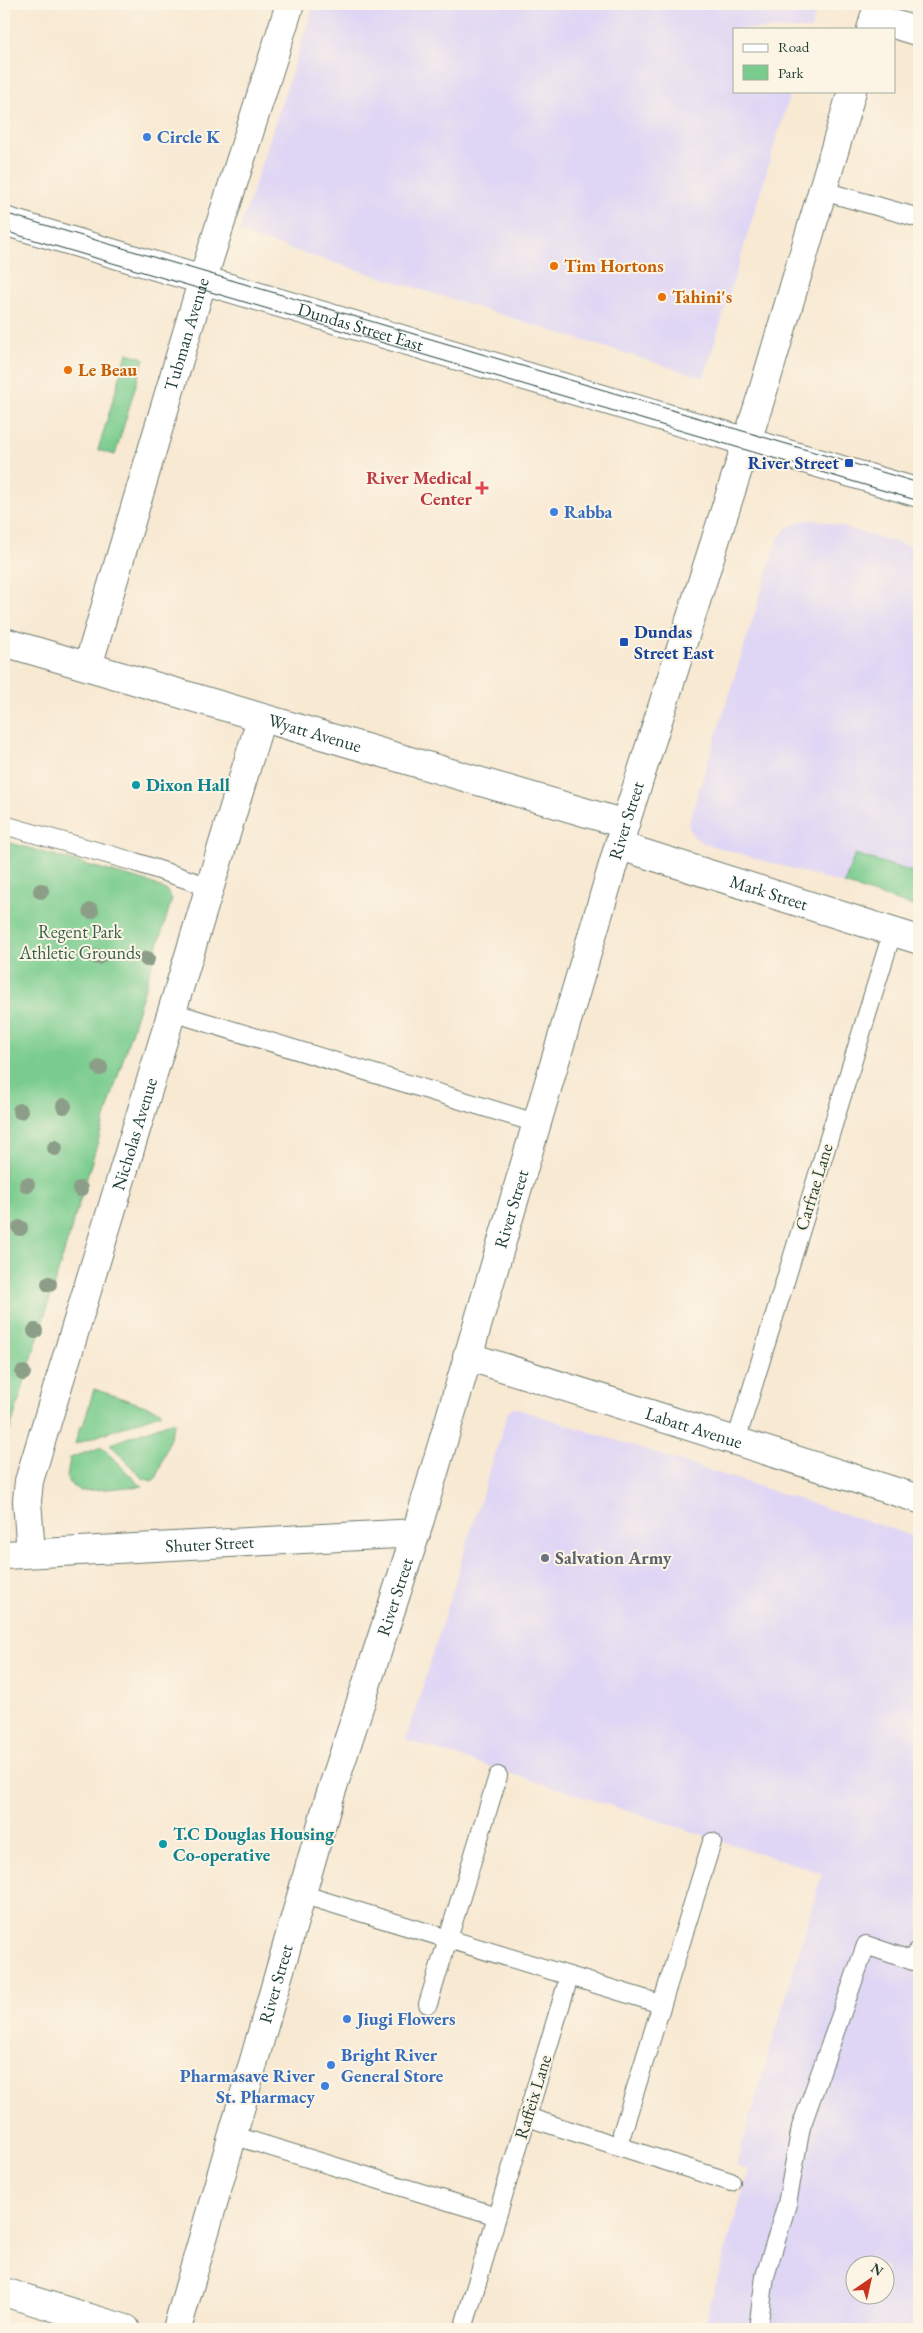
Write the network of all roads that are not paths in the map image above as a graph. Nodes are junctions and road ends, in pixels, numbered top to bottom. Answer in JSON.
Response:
{"nodes":[{"id":1,"x":290,"y":4,"type":"edge"},
{"id":2,"x":874,"y":17,"type":"edge"},
{"id":3,"x":919,"y":32,"type":"edge"},
{"id":4,"x":852,"y":92,"type":"edge"},
{"id":5,"x":823,"y":191,"type":"junction"},
{"id":6,"x":919,"y":218,"type":"edge"},
{"id":7,"x":4,"y":221,"type":"edge"},
{"id":8,"x":203,"y":280,"type":"junction"},
{"id":9,"x":747,"y":442,"type":"junction"},
{"id":10,"x":919,"y":493,"type":"edge"},
{"id":11,"x":4,"y":642,"type":"edge"},
{"id":12,"x":88,"y":666,"type":"junction"},
{"id":13,"x":261,"y":719,"type":"junction"},
{"id":14,"x":4,"y":825,"type":"edge"},
{"id":15,"x":622,"y":835,"type":"junction"},
{"id":16,"x":210,"y":886,"type":"junction"},
{"id":17,"x":892,"y":933,"type":"junction"},
{"id":18,"x":919,"y":940,"type":"edge"},
{"id":19,"x":172,"y":1012,"type":"junction"},
{"id":20,"x":536,"y":1123,"type":"junction"},
{"id":21,"x":467,"y":1356,"type":"junction"},
{"id":22,"x":736,"y":1441,"type":"junction"},
{"id":23,"x":919,"y":1499,"type":"edge"},
{"id":24,"x":416,"y":1533,"type":"junction"},
{"id":25,"x":31,"y":1553,"type":"junction"},
{"id":26,"x":4,"y":1555,"type":"edge"},
{"id":27,"x":498,"y":1776,"type":"dead end"},
{"id":28,"x":712,"y":1842,"type":"dead end"},
{"id":29,"x":301,"y":1894,"type":"junction"},
{"id":30,"x":448,"y":1940,"type":"junction"},
{"id":31,"x":919,"y":1949,"type":"edge"},
{"id":32,"x":570,"y":1977,"type":"junction"},
{"id":33,"x":428,"y":2004,"type":"dead end"},
{"id":34,"x":661,"y":2004,"type":"junction"},
{"id":35,"x":527,"y":2117,"type":"junction"},
{"id":36,"x":622,"y":2133,"type":"dead end"},
{"id":37,"x":232,"y":2135,"type":"junction"},
{"id":38,"x":731,"y":2182,"type":"dead end"},
{"id":39,"x":497,"y":2216,"type":"junction"},
{"id":40,"x":4,"y":2292,"type":"edge"},
{"id":41,"x":126,"y":2329,"type":"edge"},
{"id":42,"x":177,"y":2329,"type":"edge"},
{"id":43,"x":463,"y":2329,"type":"edge"},
{"id":44,"x":758,"y":2329,"type":"edge"}],
"edges":[{"from":1,"to":8,"type":"street","name":"Tubman Avenue"},
{"from":2,"to":3,"type":"street"},
{"from":4,"to":5,"type":"street","name":"River Street"},
{"from":5,"to":6,"type":"lane"},
{"from":5,"to":9,"type":"street","name":"River Street"},
{"from":7,"to":8,"type":"street","name":"Dundas Street East"},
{"from":8,"to":9,"type":"street","name":"Dundas Street East"},
{"from":8,"to":12,"type":"street","name":"Tubman Avenue"},
{"from":9,"to":10,"type":"street","name":"Dundas Street East"},
{"from":9,"to":15,"type":"street","name":"River Street"},
{"from":11,"to":12,"type":"street","name":"Wyatt Avenue"},
{"from":12,"to":13,"type":"street","name":"Wyatt Avenue"},
{"from":13,"to":15,"type":"street","name":"Wyatt Avenue"},
{"from":13,"to":16,"type":"street","name":"Nicholas Avenue"},
{"from":14,"to":16,"type":"lane"},
{"from":15,"to":17,"type":"street","name":"Mark Street"},
{"from":15,"to":20,"type":"street","name":"River Street"},
{"from":16,"to":19,"type":"street","name":"Nicholas Avenue"},
{"from":17,"to":18,"type":"street","name":"Mark Street"},
{"from":17,"to":22,"type":"lane","name":"Carfrae Lane"},
{"from":19,"to":20,"type":"lane"},
{"from":19,"to":25,"type":"street","name":"Nicholas Avenue"},
{"from":20,"to":21,"type":"street","name":"River Street"},
{"from":21,"to":22,"type":"street","name":"Labatt Avenue"},
{"from":21,"to":24,"type":"street","name":"River Street"},
{"from":22,"to":23,"type":"street","name":"Labatt Avenue"},
{"from":24,"to":25,"type":"street","name":"Shuter Street"},
{"from":24,"to":29,"type":"street","name":"River Street"},
{"from":25,"to":26,"type":"street","name":"Shuter Street"},
{"from":27,"to":30,"type":"lane"},
{"from":28,"to":34,"type":"lane"},
{"from":29,"to":30,"type":"lane"},
{"from":29,"to":37,"type":"street","name":"River Street"},
{"from":30,"to":32,"type":"lane"},
{"from":30,"to":33,"type":"lane"},
{"from":31,"to":44,"type":"lane"},
{"from":32,"to":34,"type":"lane"},
{"from":32,"to":35,"type":"lane","name":"Raffeix Lane"},
{"from":34,"to":36,"type":"lane"},
{"from":35,"to":38,"type":"lane"},
{"from":35,"to":39,"type":"lane","name":"Raffeix Lane"},
{"from":37,"to":39,"type":"lane"},
{"from":37,"to":42,"type":"street","name":"River Street"},
{"from":39,"to":43,"type":"lane","name":"Raffeix Lane"},
{"from":40,"to":41,"type":"street"}]}
